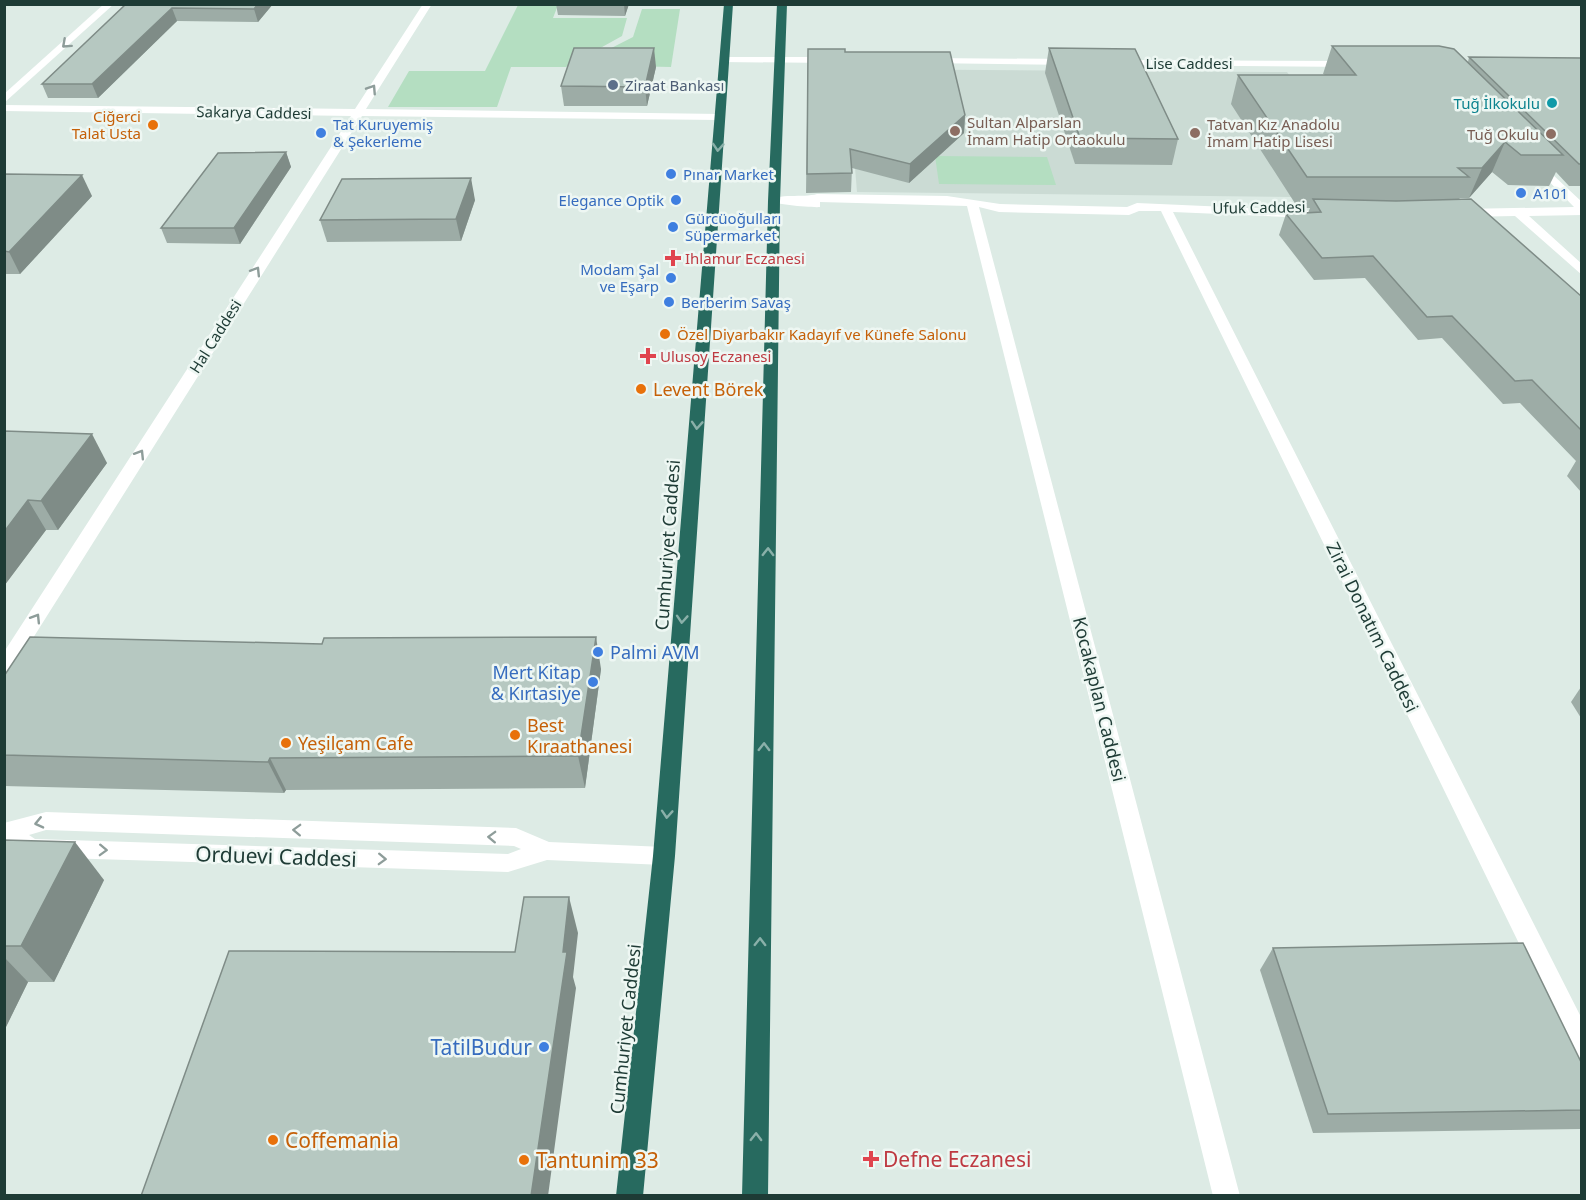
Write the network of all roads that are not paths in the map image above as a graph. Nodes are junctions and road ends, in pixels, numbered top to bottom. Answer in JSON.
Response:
{"nodes":[{"id":1,"x":110,"y":4,"type":"edge"},
{"id":2,"x":428,"y":4,"type":"edge"},
{"id":3,"x":729,"y":4,"type":"edge"},
{"id":4,"x":783,"y":4,"type":"edge"},
{"id":5,"x":725,"y":60,"type":"junction"},
{"id":6,"x":779,"y":60,"type":"junction"},
{"id":7,"x":845,"y":60,"type":"edge"},
{"id":8,"x":915,"y":61,"type":"edge"},
{"id":9,"x":1080,"y":62,"type":"edge"},
{"id":10,"x":1104,"y":62,"type":"edge"},
{"id":11,"x":1359,"y":64,"type":"edge"},
{"id":12,"x":4,"y":100,"type":"edge"},
{"id":13,"x":4,"y":108,"type":"edge"},
{"id":14,"x":356,"y":114,"type":"junction"},
{"id":15,"x":720,"y":117,"type":"junction"},
{"id":16,"x":1529,"y":155,"type":"edge"},
{"id":17,"x":774,"y":201,"type":"junction"},
{"id":18,"x":972,"y":203,"type":"junction"},
{"id":19,"x":1165,"y":208,"type":"junction"},
{"id":20,"x":1581,"y":210,"type":"edge"},
{"id":21,"x":1322,"y":211,"type":"edge"},
{"id":22,"x":1452,"y":213,"type":"edge"},
{"id":23,"x":1519,"y":213,"type":"junction"},
{"id":24,"x":1581,"y":271,"type":"edge"},
{"id":25,"x":4,"y":668,"type":"edge"},
{"id":26,"x":6,"y":832,"type":"edge"},
{"id":27,"x":664,"y":855,"type":"junction"},
{"id":28,"x":1581,"y":1046,"type":"edge"},
{"id":29,"x":629,"y":1196,"type":"edge"},
{"id":30,"x":755,"y":1196,"type":"edge"},
{"id":31,"x":1227,"y":1196,"type":"edge"}],
"edges":[{"from":1,"to":12,"type":"street","one_way":true},
{"from":14,"to":2,"type":"street","name":"Hal Caddesi","one_way":true},
{"from":3,"to":5,"type":"highway","name":"Cumhuriyet Caddesi"},
{"from":4,"to":6,"type":"highway"},
{"from":5,"to":6,"type":"street"},
{"from":5,"to":15,"type":"highway","name":"Cumhuriyet Caddesi"},
{"from":6,"to":7,"type":"street"},
{"from":6,"to":17,"type":"highway"},
{"from":8,"to":9,"type":"street"},
{"from":10,"to":11,"type":"street","name":"Lise Caddesi"},
{"from":13,"to":14,"type":"street","name":"Sakarya Caddesi"},
{"from":14,"to":15,"type":"street","name":"Sakarya Caddesi"},
{"from":25,"to":14,"type":"street","name":"Hal Caddesi","one_way":true},
{"from":15,"to":27,"type":"highway","name":"Cumhuriyet Caddesi","one_way":true},
{"from":16,"to":20,"type":"street"},
{"from":17,"to":18,"type":"street","name":"Ufuk Caddesi"},
{"from":30,"to":17,"type":"highway","one_way":true},
{"from":18,"to":19,"type":"street","name":"Ufuk Caddesi"},
{"from":18,"to":31,"type":"street","name":"Kocakaplan Caddesi"},
{"from":19,"to":21,"type":"street","name":"Ufuk Caddesi"},
{"from":19,"to":28,"type":"street","name":"Zirai Donatım Caddesi"},
{"from":20,"to":23,"type":"street"},
{"from":22,"to":23,"type":"street"},
{"from":23,"to":24,"type":"street"},
{"from":26,"to":27,"type":"street","name":"Orduevi Caddesi"},
{"from":27,"to":29,"type":"highway","name":"Cumhuriyet Caddesi"}]}
